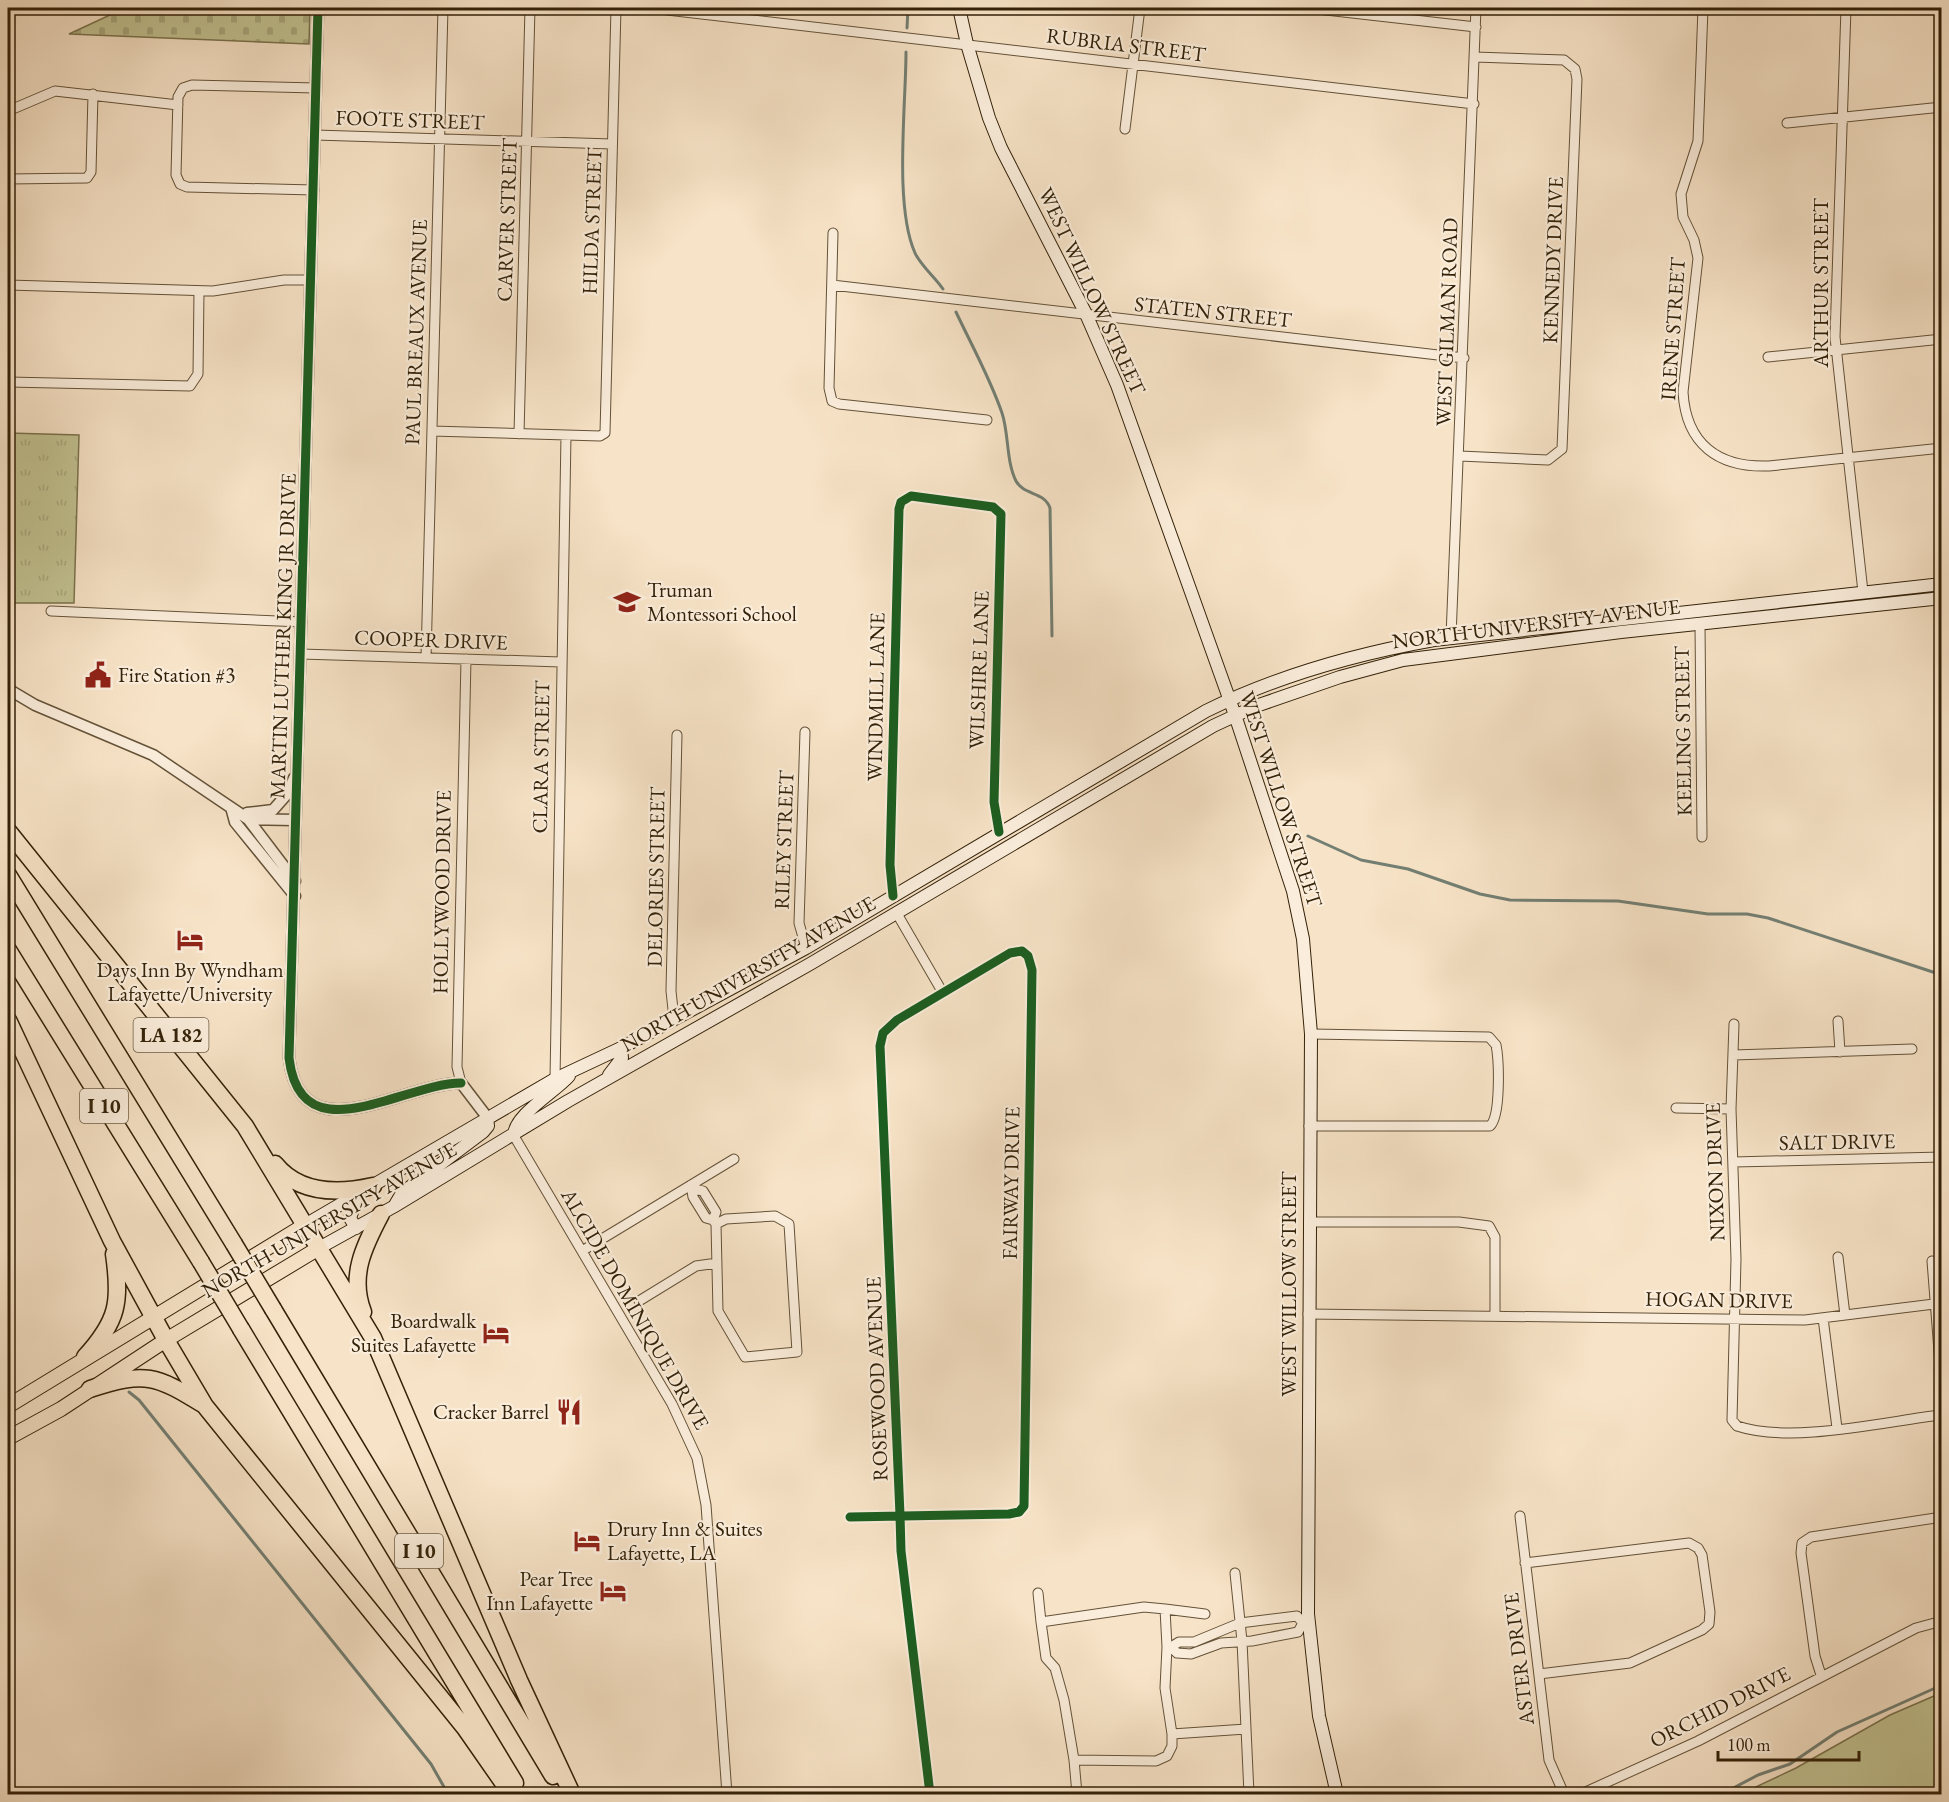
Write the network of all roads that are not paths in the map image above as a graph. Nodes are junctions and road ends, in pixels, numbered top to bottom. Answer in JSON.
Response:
{"nodes":[{"id":1,"x":318,"y":8,"type":"edge"},
{"id":2,"x":443,"y":8,"type":"edge"},
{"id":3,"x":530,"y":8,"type":"edge"},
{"id":4,"x":616,"y":8,"type":"edge"},
{"id":5,"x":959,"y":8,"type":"edge"},
{"id":6,"x":1140,"y":8,"type":"edge"},
{"id":7,"x":1308,"y":8,"type":"edge"},
{"id":8,"x":1476,"y":8,"type":"edge"},
{"id":9,"x":1704,"y":8,"type":"edge"},
{"id":10,"x":1846,"y":8,"type":"edge"},
{"id":11,"x":667,"y":10,"type":"dead end"},
{"id":12,"x":1476,"y":27,"type":"junction"},
{"id":13,"x":967,"y":44,"type":"junction"},
{"id":14,"x":1475,"y":57,"type":"junction"},
{"id":15,"x":1134,"y":64,"type":"junction"},
{"id":16,"x":316,"y":88,"type":"junction"},
{"id":17,"x":93,"y":94,"type":"junction"},
{"id":18,"x":1474,"y":104,"type":"junction"},
{"id":19,"x":178,"y":105,"type":"junction"},
{"id":20,"x":1941,"y":107,"type":"edge"},
{"id":21,"x":8,"y":111,"type":"edge"},
{"id":22,"x":1842,"y":118,"type":"junction"},
{"id":23,"x":1787,"y":123,"type":"dead end"},
{"id":24,"x":1125,"y":129,"type":"dead end"},
{"id":25,"x":315,"y":135,"type":"junction"},
{"id":26,"x":439,"y":139,"type":"junction"},
{"id":27,"x":527,"y":141,"type":"junction"},
{"id":28,"x":612,"y":144,"type":"junction"},
{"id":29,"x":8,"y":179,"type":"edge"},
{"id":30,"x":314,"y":190,"type":"junction"},
{"id":31,"x":833,"y":232,"type":"dead end"},
{"id":32,"x":311,"y":280,"type":"junction"},
{"id":33,"x":8,"y":285,"type":"edge"},
{"id":34,"x":832,"y":285,"type":"junction"},
{"id":35,"x":199,"y":291,"type":"junction"},
{"id":36,"x":1086,"y":314,"type":"junction"},
{"id":37,"x":1941,"y":339,"type":"edge"},
{"id":38,"x":1836,"y":350,"type":"junction"},
{"id":39,"x":1768,"y":357,"type":"dead end"},
{"id":40,"x":1464,"y":358,"type":"junction"},
{"id":41,"x":8,"y":382,"type":"edge"},
{"id":42,"x":987,"y":420,"type":"dead end"},
{"id":43,"x":432,"y":432,"type":"junction"},
{"id":44,"x":519,"y":434,"type":"junction"},
{"id":45,"x":566,"y":435,"type":"junction"},
{"id":46,"x":1941,"y":448,"type":"edge"},
{"id":47,"x":1460,"y":456,"type":"junction"},
{"id":48,"x":1848,"y":458,"type":"junction"},
{"id":49,"x":903,"y":500,"type":"joint"},
{"id":50,"x":1941,"y":584,"type":"edge"},
{"id":51,"x":1863,"y":592,"type":"junction"},
{"id":52,"x":1941,"y":598,"type":"edge"},
{"id":53,"x":51,"y":611,"type":"dead end"},
{"id":54,"x":302,"y":622,"type":"junction"},
{"id":55,"x":1700,"y":624,"type":"junction"},
{"id":56,"x":1451,"y":637,"type":"junction"},
{"id":57,"x":301,"y":654,"type":"junction"},
{"id":58,"x":426,"y":658,"type":"junction"},
{"id":59,"x":466,"y":659,"type":"junction"},
{"id":60,"x":561,"y":662,"type":"junction"},
{"id":61,"x":8,"y":688,"type":"edge"},
{"id":62,"x":1229,"y":699,"type":"junction"},
{"id":63,"x":1235,"y":715,"type":"junction"},
{"id":64,"x":805,"y":732,"type":"dead end"},
{"id":65,"x":677,"y":735,"type":"dead end"},
{"id":66,"x":297,"y":770,"type":"junction"},
{"id":67,"x":232,"y":811,"type":"junction"},
{"id":68,"x":248,"y":819,"type":"junction"},
{"id":69,"x":295,"y":820,"type":"junction"},
{"id":70,"x":8,"y":831,"type":"edge"},
{"id":71,"x":999,"y":832,"type":"junction"},
{"id":72,"x":1702,"y":837,"type":"dead end"},
{"id":73,"x":1003,"y":849,"type":"junction"},
{"id":74,"x":8,"y":875,"type":"edge"},
{"id":75,"x":295,"y":882,"type":"junction"},
{"id":76,"x":295,"y":896,"type":"junction"},
{"id":77,"x":893,"y":896,"type":"junction"},
{"id":78,"x":896,"y":912,"type":"junction"},
{"id":79,"x":806,"y":948,"type":"junction"},
{"id":80,"x":8,"y":950,"type":"edge"},
{"id":81,"x":943,"y":993,"type":"junction"},
{"id":82,"x":674,"y":1019,"type":"junction"},
{"id":83,"x":8,"y":1020,"type":"edge"},
{"id":84,"x":1838,"y":1021,"type":"dead end"},
{"id":85,"x":1734,"y":1024,"type":"dead end"},
{"id":86,"x":1311,"y":1034,"type":"junction"},
{"id":87,"x":678,"y":1040,"type":"junction"},
{"id":88,"x":621,"y":1048,"type":"junction"},
{"id":89,"x":1912,"y":1049,"type":"dead end"},
{"id":90,"x":1840,"y":1052,"type":"junction"},
{"id":91,"x":1732,"y":1055,"type":"junction"},
{"id":92,"x":574,"y":1070,"type":"junction"},
{"id":93,"x":555,"y":1079,"type":"junction"},
{"id":94,"x":461,"y":1083,"type":"junction"},
{"id":95,"x":601,"y":1084,"type":"junction"},
{"id":96,"x":1676,"y":1108,"type":"dead end"},
{"id":97,"x":1731,"y":1109,"type":"junction"},
{"id":98,"x":487,"y":1116,"type":"junction"},
{"id":99,"x":246,"y":1126,"type":"junction"},
{"id":100,"x":1309,"y":1126,"type":"junction"},
{"id":101,"x":514,"y":1136,"type":"junction"},
{"id":102,"x":1941,"y":1157,"type":"edge"},
{"id":103,"x":735,"y":1159,"type":"dead end"},
{"id":104,"x":1733,"y":1162,"type":"junction"},
{"id":105,"x":373,"y":1186,"type":"junction"},
{"id":106,"x":693,"y":1187,"type":"junction"},
{"id":107,"x":358,"y":1195,"type":"junction"},
{"id":108,"x":710,"y":1203,"type":"junction"},
{"id":109,"x":700,"y":1209,"type":"junction"},
{"id":110,"x":387,"y":1211,"type":"junction"},
{"id":111,"x":715,"y":1222,"type":"junction"},
{"id":112,"x":1309,"y":1222,"type":"junction"},
{"id":113,"x":305,"y":1225,"type":"junction"},
{"id":114,"x":356,"y":1228,"type":"junction"},
{"id":115,"x":112,"y":1241,"type":"junction"},
{"id":116,"x":319,"y":1248,"type":"junction"},
{"id":117,"x":582,"y":1251,"type":"junction"},
{"id":118,"x":1838,"y":1257,"type":"dead end"},
{"id":119,"x":1932,"y":1261,"type":"dead end"},
{"id":120,"x":717,"y":1263,"type":"junction"},
{"id":121,"x":639,"y":1301,"type":"dead end"},
{"id":122,"x":1938,"y":1305,"type":"edge"},
{"id":123,"x":1308,"y":1314,"type":"junction"},
{"id":124,"x":1495,"y":1315,"type":"junction"},
{"id":125,"x":1845,"y":1315,"type":"junction"},
{"id":126,"x":153,"y":1316,"type":"junction"},
{"id":127,"x":1823,"y":1318,"type":"junction"},
{"id":128,"x":1735,"y":1319,"type":"junction"},
{"id":129,"x":373,"y":1338,"type":"junction"},
{"id":130,"x":166,"y":1341,"type":"junction"},
{"id":131,"x":85,"y":1358,"type":"junction"},
{"id":132,"x":90,"y":1389,"type":"junction"},
{"id":133,"x":1941,"y":1389,"type":"edge"},
{"id":134,"x":8,"y":1406,"type":"edge"},
{"id":135,"x":205,"y":1406,"type":"junction"},
{"id":136,"x":1941,"y":1412,"type":"edge"},
{"id":137,"x":1837,"y":1428,"type":"junction"},
{"id":138,"x":8,"y":1438,"type":"edge"},
{"id":139,"x":900,"y":1515,"type":"junction"},
{"id":140,"x":1520,"y":1516,"type":"dead end"},
{"id":141,"x":850,"y":1517,"type":"dead end"},
{"id":142,"x":1941,"y":1517,"type":"edge"},
{"id":143,"x":1525,"y":1563,"type":"junction"},
{"id":144,"x":1235,"y":1573,"type":"dead end"},
{"id":145,"x":1038,"y":1593,"type":"dead end"},
{"id":146,"x":1165,"y":1609,"type":"junction"},
{"id":147,"x":1205,"y":1614,"type":"dead end"},
{"id":148,"x":1261,"y":1620,"type":"junction"},
{"id":149,"x":1941,"y":1621,"type":"edge"},
{"id":150,"x":1041,"y":1622,"type":"junction"},
{"id":151,"x":1240,"y":1623,"type":"junction"},
{"id":152,"x":1306,"y":1623,"type":"junction"},
{"id":153,"x":1270,"y":1638,"type":"junction"},
{"id":154,"x":1242,"y":1641,"type":"junction"},
{"id":155,"x":1169,"y":1647,"type":"junction"},
{"id":156,"x":1539,"y":1674,"type":"junction"},
{"id":157,"x":1821,"y":1675,"type":"junction"},
{"id":158,"x":1246,"y":1730,"type":"junction"},
{"id":159,"x":1172,"y":1734,"type":"junction"},
{"id":160,"x":1074,"y":1760,"type":"junction"},
{"id":161,"x":511,"y":1794,"type":"edge"},
{"id":162,"x":521,"y":1794,"type":"edge"},
{"id":163,"x":564,"y":1794,"type":"edge"},
{"id":164,"x":572,"y":1794,"type":"edge"},
{"id":165,"x":727,"y":1794,"type":"edge"},
{"id":166,"x":930,"y":1794,"type":"edge"},
{"id":167,"x":1077,"y":1794,"type":"edge"},
{"id":168,"x":1249,"y":1794,"type":"edge"},
{"id":169,"x":1337,"y":1794,"type":"edge"},
{"id":170,"x":1564,"y":1794,"type":"edge"},
{"id":171,"x":1581,"y":1794,"type":"edge"}],
"edges":[{"from":1,"to":16,"type":"street","name":"MARTIN LUTHER KING JR DRIVE"},
{"from":2,"to":26,"type":"street","name":"PAUL BREAUX AVENUE"},
{"from":3,"to":27,"type":"street","name":"CARVER STREET"},
{"from":4,"to":28,"type":"street","name":"HILDA STREET"},
{"from":5,"to":13,"type":"main road","name":"WEST WILLOW STREET"},
{"from":6,"to":15,"type":"street"},
{"from":7,"to":12,"type":"street"},
{"from":8,"to":12,"type":"street","name":"WEST GILMAN ROAD"},
{"from":9,"to":48,"type":"street","name":"IRENE STREET"},
{"from":10,"to":22,"type":"street","name":"ARTHUR STREET"},
{"from":11,"to":13,"type":"street","name":"RUBRIA STREET"},
{"from":12,"to":14,"type":"street","name":"WEST GILMAN ROAD"},
{"from":13,"to":15,"type":"street","name":"RUBRIA STREET"},
{"from":13,"to":36,"type":"main road","name":"WEST WILLOW STREET"},
{"from":14,"to":18,"type":"street","name":"WEST GILMAN ROAD"},
{"from":14,"to":47,"type":"street","name":"KENNEDY DRIVE"},
{"from":15,"to":18,"type":"street","name":"RUBRIA STREET"},
{"from":15,"to":24,"type":"street"},
{"from":16,"to":19,"type":"street"},
{"from":16,"to":25,"type":"street","name":"MARTIN LUTHER KING JR DRIVE"},
{"from":17,"to":19,"type":"street"},
{"from":17,"to":21,"type":"street"},
{"from":17,"to":29,"type":"street"},
{"from":18,"to":40,"type":"street","name":"WEST GILMAN ROAD"},
{"from":19,"to":30,"type":"street"},
{"from":20,"to":22,"type":"street"},
{"from":22,"to":23,"type":"street"},
{"from":22,"to":38,"type":"street","name":"ARTHUR STREET"},
{"from":25,"to":26,"type":"street","name":"FOOTE STREET"},
{"from":25,"to":30,"type":"street","name":"MARTIN LUTHER KING JR DRIVE"},
{"from":26,"to":27,"type":"street","name":"FOOTE STREET"},
{"from":26,"to":43,"type":"street","name":"PAUL BREAUX AVENUE"},
{"from":27,"to":28,"type":"street","name":"FOOTE STREET"},
{"from":27,"to":44,"type":"street","name":"CARVER STREET"},
{"from":28,"to":45,"type":"street","name":"HILDA STREET"},
{"from":30,"to":32,"type":"street","name":"MARTIN LUTHER KING JR DRIVE"},
{"from":31,"to":34,"type":"street"},
{"from":32,"to":35,"type":"street"},
{"from":32,"to":54,"type":"street","name":"MARTIN LUTHER KING JR DRIVE"},
{"from":33,"to":35,"type":"street"},
{"from":34,"to":36,"type":"street","name":"STATEN STREET"},
{"from":34,"to":42,"type":"street"},
{"from":35,"to":41,"type":"street"},
{"from":36,"to":40,"type":"street","name":"STATEN STREET"},
{"from":36,"to":62,"type":"main road","name":"WEST WILLOW STREET"},
{"from":37,"to":38,"type":"street"},
{"from":38,"to":39,"type":"street"},
{"from":38,"to":48,"type":"street","name":"ARTHUR STREET"},
{"from":40,"to":47,"type":"street","name":"WEST GILMAN ROAD"},
{"from":43,"to":44,"type":"street"},
{"from":43,"to":58,"type":"street","name":"PAUL BREAUX AVENUE"},
{"from":44,"to":45,"type":"street"},
{"from":45,"to":60,"type":"street","name":"CLARA STREET"},
{"from":46,"to":48,"type":"street","name":"IRENE STREET"},
{"from":47,"to":56,"type":"street","name":"WEST GILMAN ROAD"},
{"from":48,"to":51,"type":"street","name":"ARTHUR STREET"},
{"from":49,"to":71,"type":"street","name":"WILSHIRE LANE"},
{"from":49,"to":77,"type":"street","name":"WINDMILL LANE"},
{"from":50,"to":51,"type":"main road","name":"NORTH UNIVERSITY AVENUE"},
{"from":51,"to":56,"type":"main road","name":"NORTH UNIVERSITY AVENUE"},
{"from":52,"to":55,"type":"main road","name":"NORTH UNIVERSITY AVENUE"},
{"from":53,"to":54,"type":"street"},
{"from":54,"to":57,"type":"street","name":"MARTIN LUTHER KING JR DRIVE"},
{"from":55,"to":63,"type":"main road","name":"NORTH UNIVERSITY AVENUE"},
{"from":55,"to":72,"type":"street","name":"KEELING STREET"},
{"from":56,"to":62,"type":"main road","name":"NORTH UNIVERSITY AVENUE"},
{"from":57,"to":58,"type":"street","name":"COOPER DRIVE"},
{"from":57,"to":66,"type":"street","name":"MARTIN LUTHER KING JR DRIVE"},
{"from":58,"to":59,"type":"street","name":"COOPER DRIVE"},
{"from":59,"to":60,"type":"street","name":"COOPER DRIVE"},
{"from":59,"to":94,"type":"street","name":"HOLLYWOOD DRIVE"},
{"from":60,"to":93,"type":"street","name":"CLARA STREET"},
{"from":61,"to":67,"type":"street"},
{"from":62,"to":63,"type":"main road","name":"WEST WILLOW STREET"},
{"from":62,"to":71,"type":"main road","name":"NORTH UNIVERSITY AVENUE"},
{"from":63,"to":73,"type":"main road","name":"NORTH UNIVERSITY AVENUE"},
{"from":63,"to":86,"type":"main road","name":"WEST WILLOW STREET"},
{"from":64,"to":79,"type":"street","name":"RILEY STREET"},
{"from":65,"to":82,"type":"street","name":"DELORIES STREET"},
{"from":66,"to":67,"type":"street"},
{"from":66,"to":69,"type":"street","name":"MARTIN LUTHER KING JR DRIVE"},
{"from":67,"to":68,"type":"street"},
{"from":67,"to":76,"type":"street"},
{"from":68,"to":69,"type":"street"},
{"from":68,"to":75,"type":"street"},
{"from":69,"to":75,"type":"street","name":"MARTIN LUTHER KING JR DRIVE"},
{"from":70,"to":99,"type":"highway","number":"LA 182"},
{"from":71,"to":73,"type":"main road"},
{"from":71,"to":77,"type":"main road","name":"NORTH UNIVERSITY AVENUE"},
{"from":73,"to":78,"type":"main road","name":"NORTH UNIVERSITY AVENUE"},
{"from":74,"to":163,"type":"highway","number":"I 10","bridge":true},
{"from":75,"to":76,"type":"street","name":"MARTIN LUTHER KING JR DRIVE"},
{"from":76,"to":94,"type":"street","name":"MARTIN LUTHER KING JR DRIVE"},
{"from":77,"to":79,"type":"main road","name":"NORTH UNIVERSITY AVENUE"},
{"from":78,"to":81,"type":"street"},
{"from":78,"to":87,"type":"main road","name":"NORTH UNIVERSITY AVENUE"},
{"from":79,"to":82,"type":"main road","name":"NORTH UNIVERSITY AVENUE"},
{"from":80,"to":162,"type":"highway","number":"I 10","bridge":true},
{"from":81,"to":139,"type":"street","name":"ROSEWOOD AVENUE"},
{"from":81,"to":139,"type":"street","name":"FAIRWAY DRIVE"},
{"from":82,"to":87,"type":"main road"},
{"from":82,"to":88,"type":"main road","name":"NORTH UNIVERSITY AVENUE"},
{"from":83,"to":115,"type":"highway"},
{"from":84,"to":90,"type":"street"},
{"from":85,"to":91,"type":"street","name":"NIXON DRIVE"},
{"from":86,"to":100,"type":"main road","name":"WEST WILLOW STREET"},
{"from":86,"to":100,"type":"street"},
{"from":87,"to":95,"type":"main road","name":"NORTH UNIVERSITY AVENUE"},
{"from":88,"to":92,"type":"main road","name":"NORTH UNIVERSITY AVENUE"},
{"from":88,"to":95,"type":"main road"},
{"from":89,"to":90,"type":"street"},
{"from":90,"to":91,"type":"street"},
{"from":91,"to":97,"type":"street","name":"NIXON DRIVE"},
{"from":92,"to":93,"type":"main road","name":"NORTH UNIVERSITY AVENUE"},
{"from":92,"to":101,"type":"main road"},
{"from":93,"to":98,"type":"main road","name":"NORTH UNIVERSITY AVENUE"},
{"from":94,"to":98,"type":"street"},
{"from":95,"to":101,"type":"main road","name":"NORTH UNIVERSITY AVENUE"},
{"from":96,"to":97,"type":"street"},
{"from":97,"to":104,"type":"street","name":"NIXON DRIVE"},
{"from":98,"to":105,"type":"main road","name":"NORTH UNIVERSITY AVENUE"},
{"from":98,"to":110,"type":"main road"},
{"from":99,"to":105,"type":"highway"},
{"from":99,"to":113,"type":"highway","number":"LA 182"},
{"from":100,"to":112,"type":"main road","name":"WEST WILLOW STREET"},
{"from":101,"to":110,"type":"main road","name":"NORTH UNIVERSITY AVENUE"},
{"from":101,"to":117,"type":"street","name":"ALCIDE DOMINIQUE DRIVE"},
{"from":102,"to":104,"type":"street","name":"SALT DRIVE"},
{"from":103,"to":106,"type":"street"},
{"from":104,"to":128,"type":"street","name":"NIXON DRIVE"},
{"from":105,"to":107,"type":"main road","name":"NORTH UNIVERSITY AVENUE"},
{"from":106,"to":108,"type":"street"},
{"from":106,"to":109,"type":"street"},
{"from":106,"to":117,"type":"street"},
{"from":107,"to":113,"type":"main road","name":"NORTH UNIVERSITY AVENUE"},
{"from":107,"to":114,"type":"main road"},
{"from":108,"to":109,"type":"street"},
{"from":108,"to":111,"type":"street"},
{"from":109,"to":111,"type":"street"},
{"from":110,"to":114,"type":"main road","name":"NORTH UNIVERSITY AVENUE"},
{"from":110,"to":129,"type":"highway"},
{"from":111,"to":120,"type":"street"},
{"from":111,"to":120,"type":"street"},
{"from":112,"to":123,"type":"main road","name":"WEST WILLOW STREET"},
{"from":112,"to":124,"type":"street"},
{"from":113,"to":116,"type":"highway","number":"LA 182"},
{"from":113,"to":126,"type":"main road","name":"NORTH UNIVERSITY AVENUE"},
{"from":114,"to":116,"type":"main road","name":"NORTH UNIVERSITY AVENUE"},
{"from":115,"to":126,"type":"highway"},
{"from":115,"to":131,"type":"highway"},
{"from":116,"to":129,"type":"highway"},
{"from":116,"to":130,"type":"main road","name":"NORTH UNIVERSITY AVENUE"},
{"from":117,"to":165,"type":"street","name":"ALCIDE DOMINIQUE DRIVE"},
{"from":118,"to":125,"type":"street"},
{"from":119,"to":122,"type":"street"},
{"from":120,"to":121,"type":"street"},
{"from":122,"to":125,"type":"street","name":"HOGAN DRIVE"},
{"from":122,"to":133,"type":"street"},
{"from":123,"to":124,"type":"street","name":"HOGAN DRIVE"},
{"from":123,"to":152,"type":"main road","name":"WEST WILLOW STREET"},
{"from":124,"to":128,"type":"street","name":"HOGAN DRIVE"},
{"from":125,"to":127,"type":"street","name":"HOGAN DRIVE"},
{"from":126,"to":130,"type":"highway"},
{"from":126,"to":131,"type":"main road","name":"NORTH UNIVERSITY AVENUE"},
{"from":127,"to":128,"type":"street","name":"HOGAN DRIVE"},
{"from":127,"to":137,"type":"street"},
{"from":128,"to":137,"type":"street","name":"NIXON DRIVE"},
{"from":129,"to":164,"type":"highway"},
{"from":130,"to":132,"type":"main road","name":"NORTH UNIVERSITY AVENUE"},
{"from":130,"to":135,"type":"highway"},
{"from":131,"to":134,"type":"main road","name":"NORTH UNIVERSITY AVENUE"},
{"from":132,"to":135,"type":"highway"},
{"from":132,"to":138,"type":"main road","name":"NORTH UNIVERSITY AVENUE"},
{"from":135,"to":161,"type":"highway"},
{"from":136,"to":137,"type":"street"},
{"from":139,"to":141,"type":"street"},
{"from":139,"to":166,"type":"street","name":"ROSEWOOD AVENUE"},
{"from":140,"to":143,"type":"street","name":"ASTER DRIVE"},
{"from":142,"to":157,"type":"street"},
{"from":143,"to":156,"type":"street","name":"ASTER DRIVE"},
{"from":143,"to":156,"type":"street"},
{"from":144,"to":151,"type":"street"},
{"from":145,"to":150,"type":"street"},
{"from":146,"to":147,"type":"street"},
{"from":146,"to":150,"type":"street"},
{"from":146,"to":155,"type":"street"},
{"from":148,"to":151,"type":"street"},
{"from":148,"to":152,"type":"street"},
{"from":148,"to":153,"type":"street"},
{"from":149,"to":157,"type":"street","name":"ORCHID DRIVE"},
{"from":150,"to":160,"type":"street"},
{"from":151,"to":154,"type":"street"},
{"from":151,"to":155,"type":"street"},
{"from":152,"to":153,"type":"street"},
{"from":152,"to":169,"type":"main road","name":"WEST WILLOW STREET"},
{"from":153,"to":154,"type":"street"},
{"from":154,"to":155,"type":"street"},
{"from":154,"to":158,"type":"street"},
{"from":155,"to":159,"type":"street"},
{"from":156,"to":170,"type":"street","name":"ASTER DRIVE"},
{"from":157,"to":171,"type":"street","name":"ORCHID DRIVE"},
{"from":158,"to":159,"type":"street"},
{"from":158,"to":168,"type":"street"},
{"from":159,"to":160,"type":"street"},
{"from":160,"to":167,"type":"street"}]}
